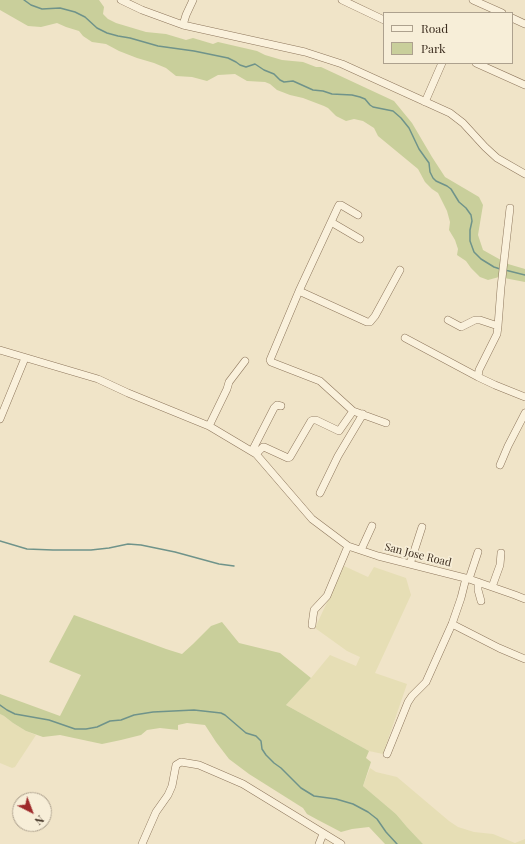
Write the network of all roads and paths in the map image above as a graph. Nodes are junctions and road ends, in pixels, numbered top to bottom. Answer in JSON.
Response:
{"nodes":[{"id":1,"x":121,"y":0,"type":"edge"},
{"id":2,"x":193,"y":0,"type":"edge"},
{"id":3,"x":342,"y":0,"type":"edge"},
{"id":4,"x":473,"y":0,"type":"edge"},
{"id":5,"x":500,"y":12,"type":"edge"},
{"id":6,"x":513,"y":18,"type":"edge"},
{"id":7,"x":383,"y":20,"type":"edge"},
{"id":8,"x":525,"y":24,"type":"edge"},
{"id":9,"x":183,"y":25,"type":"junction"},
{"id":10,"x":442,"y":64,"type":"edge"},
{"id":11,"x":478,"y":64,"type":"edge"},
{"id":12,"x":525,"y":86,"type":"edge"},
{"id":13,"x":425,"y":102,"type":"junction"},
{"id":14,"x":525,"y":174,"type":"edge"},
{"id":15,"x":510,"y":208,"type":"dead end"},
{"id":16,"x":358,"y":215,"type":"dead end"},
{"id":17,"x":331,"y":222,"type":"junction"},
{"id":18,"x":360,"y":239,"type":"dead end"},
{"id":19,"x":400,"y":270,"type":"dead end"},
{"id":20,"x":300,"y":291,"type":"junction"},
{"id":21,"x":448,"y":320,"type":"dead end"},
{"id":22,"x":498,"y":326,"type":"junction"},
{"id":23,"x":405,"y":338,"type":"dead end"},
{"id":24,"x":0,"y":350,"type":"edge"},
{"id":25,"x":25,"y":358,"type":"junction"},
{"id":26,"x":245,"y":361,"type":"dead end"},
{"id":27,"x":478,"y":377,"type":"junction"},
{"id":28,"x":525,"y":397,"type":"edge"},
{"id":29,"x":281,"y":406,"type":"dead end"},
{"id":30,"x":353,"y":411,"type":"junction"},
{"id":31,"x":525,"y":413,"type":"edge"},
{"id":32,"x":363,"y":414,"type":"junction"},
{"id":33,"x":0,"y":419,"type":"edge"},
{"id":34,"x":386,"y":423,"type":"dead end"},
{"id":35,"x":209,"y":426,"type":"junction"},
{"id":36,"x":254,"y":452,"type":"junction"},
{"id":37,"x":500,"y":466,"type":"dead end"},
{"id":38,"x":320,"y":493,"type":"dead end"},
{"id":39,"x":372,"y":526,"type":"dead end"},
{"id":40,"x":422,"y":527,"type":"dead end"},
{"id":41,"x":348,"y":546,"type":"junction"},
{"id":42,"x":362,"y":550,"type":"junction"},
{"id":43,"x":478,"y":552,"type":"dead end"},
{"id":44,"x":501,"y":553,"type":"dead end"},
{"id":45,"x":410,"y":564,"type":"junction"},
{"id":46,"x":468,"y":578,"type":"junction"},
{"id":47,"x":478,"y":582,"type":"junction"},
{"id":48,"x":492,"y":587,"type":"junction"},
{"id":49,"x":525,"y":590,"type":"edge"},
{"id":50,"x":522,"y":598,"type":"edge"},
{"id":51,"x":481,"y":601,"type":"dead end"},
{"id":52,"x":452,"y":624,"type":"junction"},
{"id":53,"x":312,"y":625,"type":"dead end"},
{"id":54,"x":525,"y":659,"type":"edge"},
{"id":55,"x":387,"y":754,"type":"dead end"},
{"id":56,"x":323,"y":834,"type":"junction"},
{"id":57,"x":142,"y":844,"type":"edge"},
{"id":58,"x":319,"y":844,"type":"edge"},
{"id":59,"x":341,"y":844,"type":"edge"}],
"edges":[{"from":1,"to":9,"type":"street"},
{"from":2,"to":9,"type":"street"},
{"from":3,"to":7,"type":"street"},
{"from":4,"to":5,"type":"street"},
{"from":6,"to":8,"type":"street"},
{"from":9,"to":13,"type":"street"},
{"from":10,"to":13,"type":"street"},
{"from":11,"to":12,"type":"street"},
{"from":13,"to":14,"type":"street"},
{"from":15,"to":22,"type":"street"},
{"from":16,"to":17,"type":"street"},
{"from":17,"to":18,"type":"street"},
{"from":17,"to":20,"type":"street"},
{"from":19,"to":20,"type":"street"},
{"from":20,"to":30,"type":"street"},
{"from":21,"to":22,"type":"street"},
{"from":22,"to":27,"type":"street"},
{"from":23,"to":27,"type":"street"},
{"from":24,"to":25,"type":"street","name":"San Jose Road"},
{"from":25,"to":33,"type":"street"},
{"from":25,"to":35,"type":"street","name":"San Jose Road"},
{"from":26,"to":35,"type":"street"},
{"from":27,"to":28,"type":"street"},
{"from":29,"to":36,"type":"street"},
{"from":30,"to":32,"type":"street"},
{"from":30,"to":36,"type":"street"},
{"from":31,"to":37,"type":"street"},
{"from":32,"to":34,"type":"street"},
{"from":32,"to":38,"type":"street"},
{"from":35,"to":36,"type":"street","name":"San Jose Road"},
{"from":36,"to":41,"type":"street","name":"San Jose Road"},
{"from":39,"to":42,"type":"street"},
{"from":40,"to":45,"type":"street"},
{"from":41,"to":42,"type":"street","name":"San Jose Road"},
{"from":41,"to":53,"type":"street"},
{"from":42,"to":45,"type":"street","name":"San Jose Road"},
{"from":43,"to":46,"type":"street"},
{"from":44,"to":48,"type":"street"},
{"from":45,"to":46,"type":"street","name":"San Jose Road"},
{"from":46,"to":47,"type":"street","name":"San Jose Road"},
{"from":46,"to":52,"type":"street"},
{"from":47,"to":48,"type":"street","name":"San Jose Road"},
{"from":47,"to":51,"type":"street"},
{"from":48,"to":50,"type":"street","name":"San Jose Road"},
{"from":49,"to":50,"type":"street"},
{"from":52,"to":54,"type":"street"},
{"from":52,"to":55,"type":"street"},
{"from":56,"to":57,"type":"street"},
{"from":56,"to":58,"type":"street"},
{"from":56,"to":59,"type":"street"}]}
